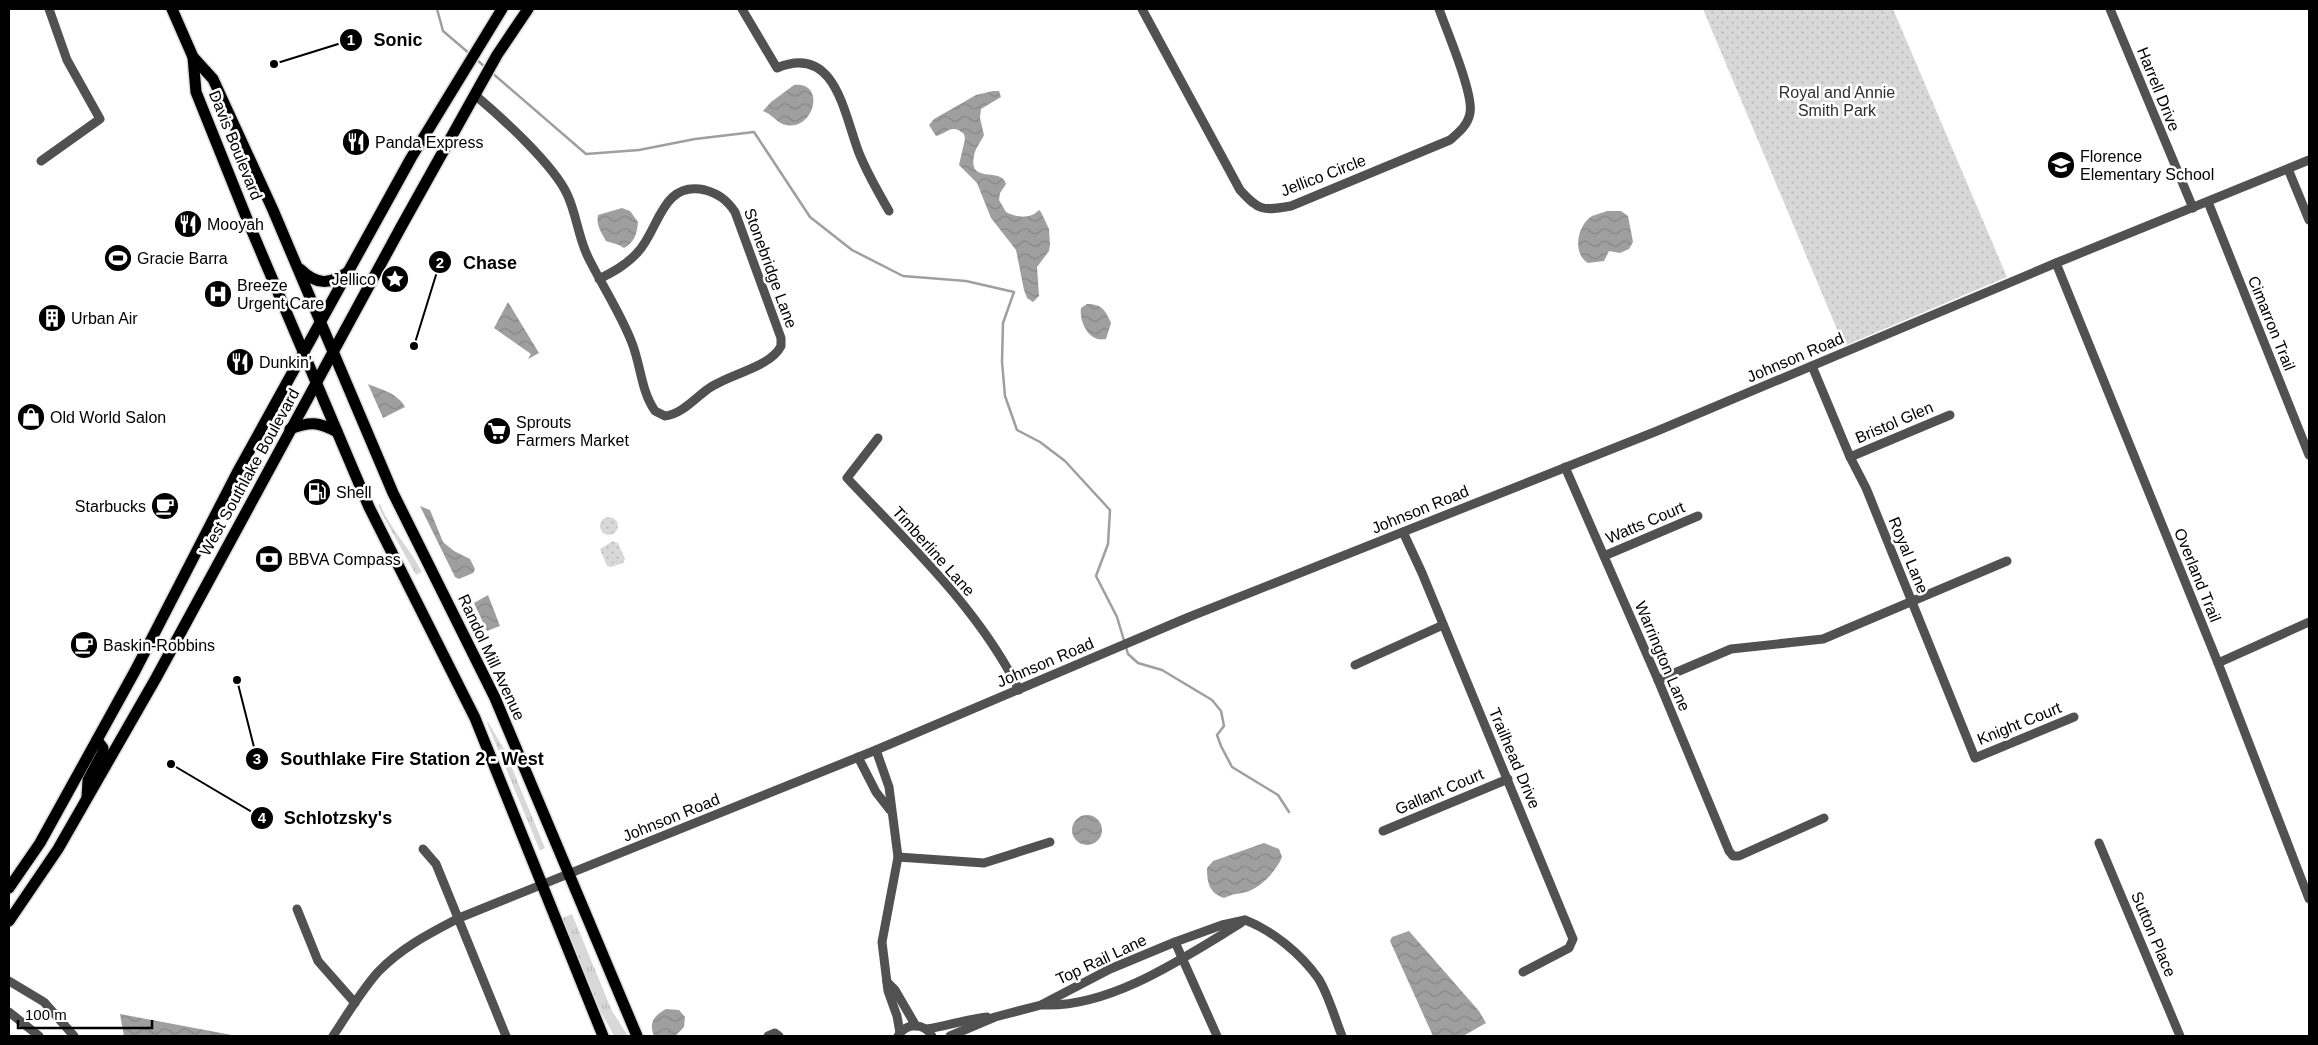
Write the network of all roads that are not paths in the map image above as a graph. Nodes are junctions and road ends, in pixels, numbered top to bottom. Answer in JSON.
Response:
{"nodes":[{"id":1,"x":49,"y":9,"type":"edge"},
{"id":2,"x":172,"y":9,"type":"edge"},
{"id":3,"x":502,"y":9,"type":"edge"},
{"id":4,"x":528,"y":9,"type":"edge"},
{"id":5,"x":742,"y":9,"type":"edge"},
{"id":6,"x":1142,"y":9,"type":"edge"},
{"id":7,"x":1439,"y":9,"type":"edge"},
{"id":8,"x":2110,"y":9,"type":"edge"},
{"id":9,"x":193,"y":57,"type":"junction"},
{"id":10,"x":477,"y":90,"type":"junction"},
{"id":11,"x":2309,"y":160,"type":"edge"},
{"id":12,"x":41,"y":161,"type":"dead end"},
{"id":13,"x":2288,"y":168,"type":"junction"},
{"id":14,"x":2208,"y":202,"type":"junction"},
{"id":15,"x":2193,"y":208,"type":"junction"},
{"id":16,"x":889,"y":211,"type":"dead end"},
{"id":17,"x":2309,"y":220,"type":"edge"},
{"id":18,"x":2056,"y":263,"type":"junction"},
{"id":19,"x":296,"y":265,"type":"junction"},
{"id":20,"x":349,"y":271,"type":"junction"},
{"id":21,"x":599,"y":279,"type":"junction"},
{"id":22,"x":321,"y":322,"type":"junction"},
{"id":23,"x":333,"y":350,"type":"junction"},
{"id":24,"x":304,"y":351,"type":"junction"},
{"id":25,"x":1812,"y":366,"type":"junction"},
{"id":26,"x":317,"y":381,"type":"junction"},
{"id":27,"x":1950,"y":415,"type":"dead end"},
{"id":28,"x":290,"y":429,"type":"junction"},
{"id":29,"x":337,"y":432,"type":"junction"},
{"id":30,"x":878,"y":438,"type":"dead end"},
{"id":31,"x":2309,"y":455,"type":"edge"},
{"id":32,"x":1850,"y":457,"type":"junction"},
{"id":33,"x":1565,"y":467,"type":"junction"},
{"id":34,"x":1698,"y":516,"type":"dead end"},
{"id":35,"x":1403,"y":532,"type":"junction"},
{"id":36,"x":1604,"y":556,"type":"junction"},
{"id":37,"x":2007,"y":561,"type":"dead end"},
{"id":38,"x":1912,"y":602,"type":"junction"},
{"id":39,"x":2309,"y":622,"type":"edge"},
{"id":40,"x":1443,"y":625,"type":"junction"},
{"id":41,"x":2218,"y":663,"type":"junction"},
{"id":42,"x":1355,"y":665,"type":"dead end"},
{"id":43,"x":135,"y":671,"type":"junction"},
{"id":44,"x":156,"y":678,"type":"junction"},
{"id":45,"x":1658,"y":680,"type":"junction"},
{"id":46,"x":1019,"y":690,"type":"junction"},
{"id":47,"x":2074,"y":717,"type":"dead end"},
{"id":48,"x":97,"y":740,"type":"junction"},
{"id":49,"x":876,"y":750,"type":"junction"},
{"id":50,"x":858,"y":757,"type":"junction"},
{"id":51,"x":1975,"y":758,"type":"joint"},
{"id":52,"x":1508,"y":779,"type":"junction"},
{"id":53,"x":87,"y":799,"type":"junction"},
{"id":54,"x":891,"y":810,"type":"junction"},
{"id":55,"x":1824,"y":818,"type":"dead end"},
{"id":56,"x":1383,"y":831,"type":"dead end"},
{"id":57,"x":1050,"y":842,"type":"dead end"},
{"id":58,"x":2099,"y":843,"type":"dead end"},
{"id":59,"x":423,"y":849,"type":"dead end"},
{"id":60,"x":898,"y":857,"type":"junction"},
{"id":61,"x":568,"y":875,"type":"junction"},
{"id":62,"x":542,"y":885,"type":"junction"},
{"id":63,"x":9,"y":888,"type":"edge"},
{"id":64,"x":2309,"y":899,"type":"edge"},
{"id":65,"x":297,"y":909,"type":"dead end"},
{"id":66,"x":459,"y":918,"type":"junction"},
{"id":67,"x":1245,"y":920,"type":"junction"},
{"id":68,"x":9,"y":921,"type":"edge"},
{"id":69,"x":1175,"y":942,"type":"junction"},
{"id":70,"x":1183,"y":959,"type":"junction"},
{"id":71,"x":1523,"y":972,"type":"dead end"},
{"id":72,"x":9,"y":981,"type":"edge"},
{"id":73,"x":887,"y":982,"type":"junction"},
{"id":74,"x":355,"y":1003,"type":"junction"},
{"id":75,"x":1041,"y":1005,"type":"junction"},
{"id":76,"x":9,"y":1012,"type":"edge"},
{"id":77,"x":995,"y":1017,"type":"junction"},
{"id":78,"x":916,"y":1026,"type":"junction"},
{"id":79,"x":929,"y":1033,"type":"edge"},
{"id":80,"x":899,"y":1035,"type":"edge"},
{"id":81,"x":39,"y":1036,"type":"edge"},
{"id":82,"x":74,"y":1036,"type":"edge"},
{"id":83,"x":333,"y":1036,"type":"edge"},
{"id":84,"x":506,"y":1036,"type":"edge"},
{"id":85,"x":604,"y":1036,"type":"edge"},
{"id":86,"x":637,"y":1036,"type":"edge"},
{"id":87,"x":768,"y":1036,"type":"edge"},
{"id":88,"x":779,"y":1036,"type":"edge"},
{"id":89,"x":950,"y":1036,"type":"edge"},
{"id":90,"x":1217,"y":1036,"type":"edge"},
{"id":91,"x":1342,"y":1036,"type":"edge"},
{"id":92,"x":2180,"y":1036,"type":"edge"}],
"edges":[{"from":1,"to":12,"type":"street"},
{"from":2,"to":9,"type":"main road","name":"Davis Boulevard"},
{"from":3,"to":20,"type":"main road","name":"West Southlake Boulevard"},
{"from":4,"to":10,"type":"main road","name":"West Southlake Boulevard"},
{"from":5,"to":16,"type":"street"},
{"from":6,"to":7,"type":"street","name":"Jellico Circle"},
{"from":8,"to":15,"type":"street","name":"Harrell Drive"},
{"from":9,"to":19,"type":"main road","name":"Davis Boulevard"},
{"from":9,"to":24,"type":"main road","name":"Davis Boulevard"},
{"from":10,"to":21,"type":"street","name":"Stonebridge Lane"},
{"from":10,"to":23,"type":"main road","name":"West Southlake Boulevard"},
{"from":11,"to":13,"type":"street","name":"Johnson Road"},
{"from":13,"to":14,"type":"street","name":"Johnson Road"},
{"from":13,"to":17,"type":"street"},
{"from":14,"to":15,"type":"street","name":"Johnson Road"},
{"from":14,"to":31,"type":"street","name":"Cimarron Trail"},
{"from":15,"to":18,"type":"street","name":"Johnson Road"},
{"from":18,"to":25,"type":"street","name":"Johnson Road"},
{"from":18,"to":41,"type":"street","name":"Overland Trail"},
{"from":19,"to":20,"type":"main road"},
{"from":19,"to":22,"type":"main road","name":"Davis Boulevard"},
{"from":20,"to":22,"type":"main road","name":"West Southlake Boulevard"},
{"from":21,"to":21,"type":"street","name":"Stonebridge Lane"},
{"from":22,"to":23,"type":"main road","name":"Davis Boulevard"},
{"from":22,"to":24,"type":"main road","name":"West Southlake Boulevard"},
{"from":23,"to":26,"type":"main road","name":"West Southlake Boulevard"},
{"from":23,"to":61,"type":"main road","name":"Randol Mill Avenue"},
{"from":24,"to":26,"type":"main road","name":"Davis Boulevard"},
{"from":24,"to":43,"type":"main road","name":"West Southlake Boulevard"},
{"from":25,"to":32,"type":"street","name":"Royal Lane"},
{"from":25,"to":33,"type":"street","name":"Johnson Road"},
{"from":26,"to":28,"type":"main road","name":"West Southlake Boulevard"},
{"from":26,"to":29,"type":"main road"},
{"from":27,"to":32,"type":"street","name":"Bristol Glen"},
{"from":28,"to":29,"type":"main road"},
{"from":28,"to":44,"type":"main road","name":"West Southlake Boulevard"},
{"from":29,"to":62,"type":"main road"},
{"from":30,"to":46,"type":"street","name":"Timberline Lane"},
{"from":32,"to":38,"type":"street","name":"Royal Lane"},
{"from":33,"to":35,"type":"street","name":"Johnson Road"},
{"from":33,"to":36,"type":"street","name":"Warrington Lane"},
{"from":34,"to":36,"type":"street","name":"Watts Court"},
{"from":35,"to":40,"type":"street","name":"Trailhead Drive"},
{"from":35,"to":46,"type":"street","name":"Johnson Road"},
{"from":36,"to":45,"type":"street","name":"Warrington Lane"},
{"from":37,"to":38,"type":"street"},
{"from":38,"to":45,"type":"street"},
{"from":38,"to":51,"type":"street","name":"Royal Lane"},
{"from":39,"to":41,"type":"street"},
{"from":40,"to":42,"type":"street"},
{"from":40,"to":52,"type":"street","name":"Trailhead Drive"},
{"from":41,"to":64,"type":"street","name":"Overland Trail"},
{"from":43,"to":44,"type":"main road"},
{"from":43,"to":48,"type":"main road","name":"West Southlake Boulevard"},
{"from":44,"to":53,"type":"main road","name":"West Southlake Boulevard"},
{"from":45,"to":55,"type":"street","name":"Warrington Lane"},
{"from":46,"to":49,"type":"street","name":"Johnson Road"},
{"from":47,"to":51,"type":"street","name":"Knight Court"},
{"from":48,"to":53,"type":"main road"},
{"from":48,"to":63,"type":"main road","name":"West Southlake Boulevard"},
{"from":49,"to":50,"type":"street","name":"Johnson Road"},
{"from":49,"to":54,"type":"street"},
{"from":50,"to":54,"type":"street"},
{"from":50,"to":61,"type":"street","name":"Johnson Road"},
{"from":52,"to":56,"type":"street","name":"Gallant Court"},
{"from":52,"to":71,"type":"street","name":"Trailhead Drive"},
{"from":53,"to":68,"type":"main road","name":"West Southlake Boulevard"},
{"from":54,"to":60,"type":"street"},
{"from":57,"to":60,"type":"street"},
{"from":58,"to":92,"type":"street","name":"Sutton Place"},
{"from":59,"to":66,"type":"street"},
{"from":60,"to":73,"type":"street"},
{"from":61,"to":62,"type":"street","name":"Johnson Road"},
{"from":61,"to":86,"type":"main road","name":"Randol Mill Avenue"},
{"from":62,"to":66,"type":"street","name":"Johnson Road"},
{"from":62,"to":85,"type":"main road"},
{"from":65,"to":74,"type":"street"},
{"from":66,"to":74,"type":"street","name":"Johnson Road"},
{"from":66,"to":84,"type":"street"},
{"from":67,"to":69,"type":"street","name":"Top Rail Lane"},
{"from":67,"to":70,"type":"street","name":"Top Rail Lane"},
{"from":67,"to":91,"type":"street"},
{"from":69,"to":70,"type":"street"},
{"from":69,"to":75,"type":"street","name":"Top Rail Lane"},
{"from":70,"to":75,"type":"street","name":"Top Rail Lane"},
{"from":70,"to":90,"type":"street"},
{"from":72,"to":82,"type":"street"},
{"from":73,"to":78,"type":"street"},
{"from":73,"to":80,"type":"street"},
{"from":74,"to":83,"type":"street","name":"Johnson Road"},
{"from":75,"to":77,"type":"street","name":"Top Rail Lane"},
{"from":76,"to":81,"type":"street"},
{"from":77,"to":79,"type":"street","name":"Top Rail Lane"},
{"from":77,"to":89,"type":"street","name":"Top Rail Lane"},
{"from":78,"to":79,"type":"street"},
{"from":78,"to":80,"type":"street"},
{"from":87,"to":88,"type":"street"}]}
